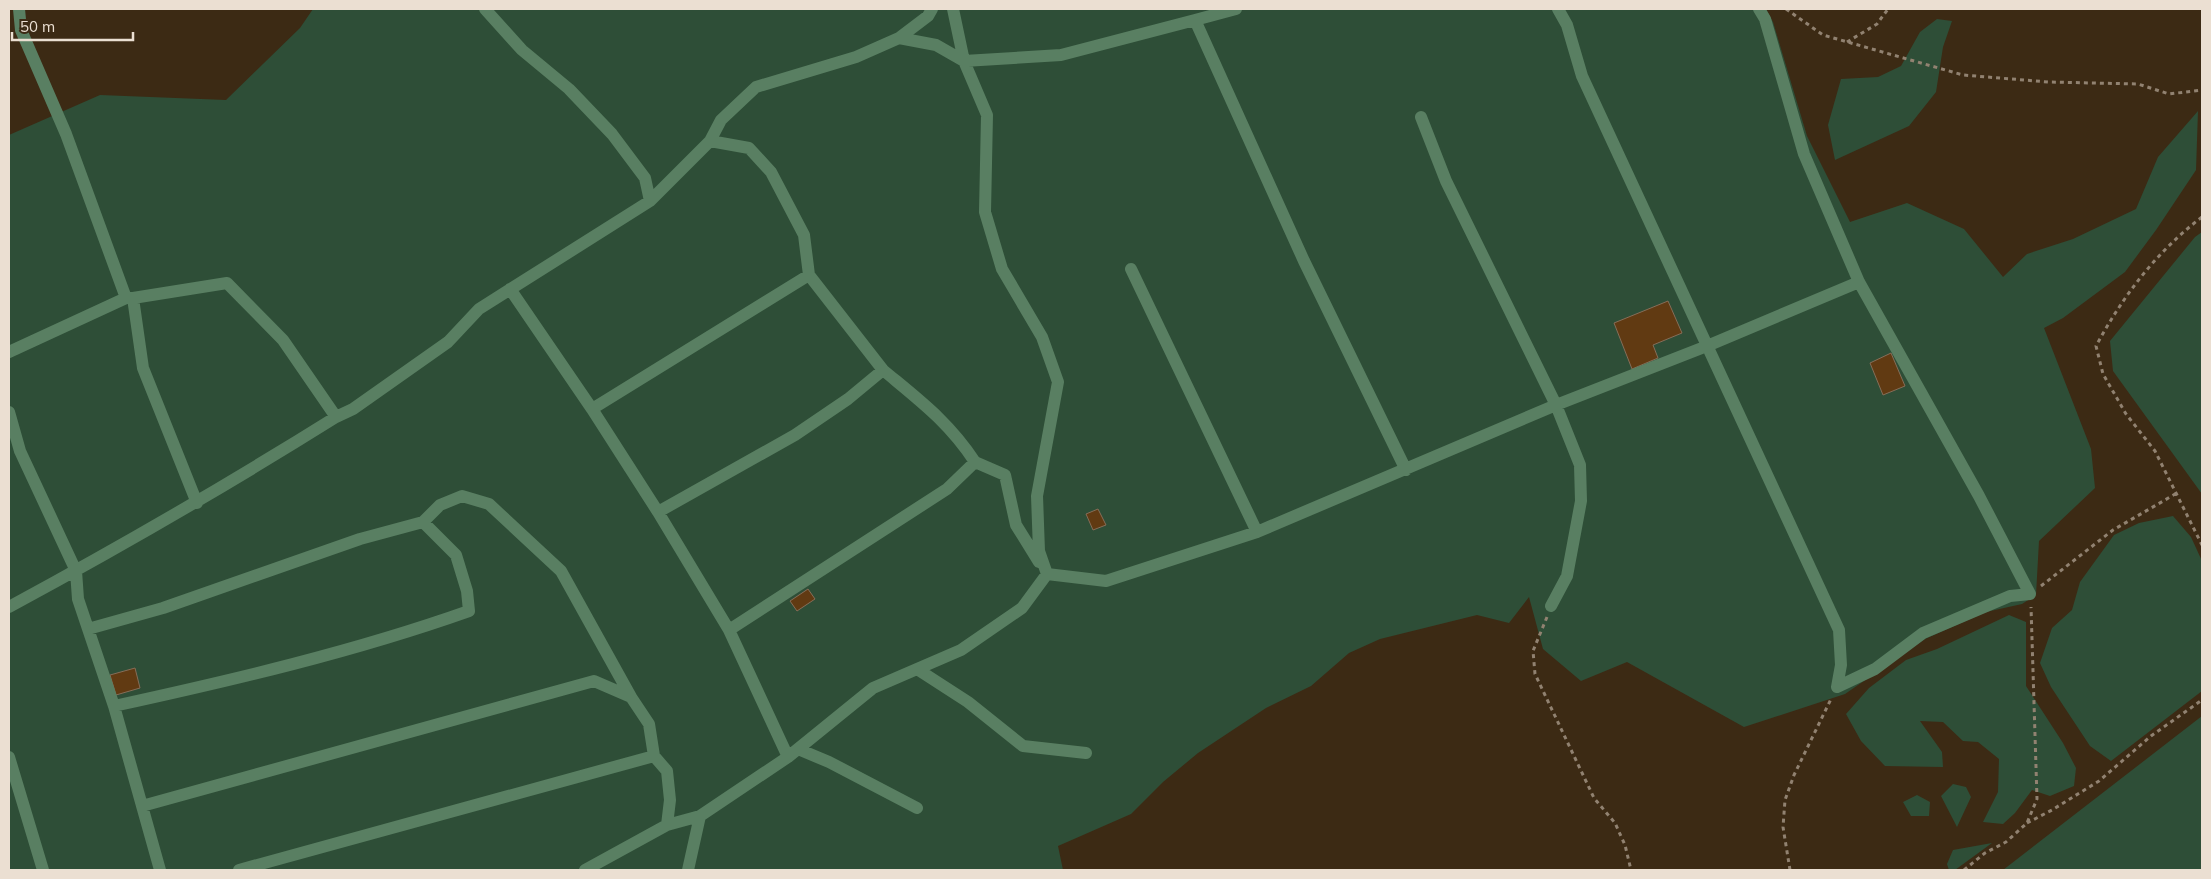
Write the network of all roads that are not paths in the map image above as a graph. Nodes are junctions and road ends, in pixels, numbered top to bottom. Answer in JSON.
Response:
{"nodes":[{"id":1,"x":19,"y":9,"type":"edge"},
{"id":2,"x":486,"y":9,"type":"edge"},
{"id":3,"x":932,"y":9,"type":"edge"},
{"id":4,"x":954,"y":9,"type":"edge"},
{"id":5,"x":1236,"y":9,"type":"edge"},
{"id":6,"x":1558,"y":9,"type":"edge"},
{"id":7,"x":1759,"y":9,"type":"edge"},
{"id":8,"x":1195,"y":20,"type":"junction"},
{"id":9,"x":899,"y":38,"type":"junction"},
{"id":10,"x":964,"y":61,"type":"junction"},
{"id":11,"x":1421,"y":117,"type":"dead end"},
{"id":12,"x":710,"y":141,"type":"junction"},
{"id":13,"x":650,"y":201,"type":"junction"},
{"id":14,"x":1131,"y":269,"type":"dead end"},
{"id":15,"x":809,"y":275,"type":"junction"},
{"id":16,"x":1859,"y":282,"type":"junction"},
{"id":17,"x":510,"y":289,"type":"junction"},
{"id":18,"x":129,"y":298,"type":"junction"},
{"id":19,"x":1707,"y":346,"type":"junction"},
{"id":20,"x":9,"y":352,"type":"edge"},
{"id":21,"x":882,"y":370,"type":"junction"},
{"id":22,"x":1556,"y":405,"type":"junction"},
{"id":23,"x":592,"y":409,"type":"junction"},
{"id":24,"x":9,"y":412,"type":"edge"},
{"id":25,"x":336,"y":417,"type":"junction"},
{"id":26,"x":975,"y":462,"type":"junction"},
{"id":27,"x":1406,"y":470,"type":"junction"},
{"id":28,"x":197,"y":503,"type":"junction"},
{"id":29,"x":658,"y":512,"type":"junction"},
{"id":30,"x":423,"y":522,"type":"junction"},
{"id":31,"x":1257,"y":532,"type":"junction"},
{"id":32,"x":76,"y":571,"type":"junction"},
{"id":33,"x":1047,"y":574,"type":"junction"},
{"id":34,"x":1552,"y":606,"type":"road end"},
{"id":35,"x":9,"y":607,"type":"edge"},
{"id":36,"x":88,"y":629,"type":"junction"},
{"id":37,"x":729,"y":630,"type":"junction"},
{"id":38,"x":917,"y":669,"type":"junction"},
{"id":39,"x":631,"y":696,"type":"junction"},
{"id":40,"x":114,"y":706,"type":"junction"},
{"id":41,"x":798,"y":749,"type":"junction"},
{"id":42,"x":1086,"y":753,"type":"dead end"},
{"id":43,"x":654,"y":756,"type":"junction"},
{"id":44,"x":9,"y":757,"type":"edge"},
{"id":45,"x":788,"y":758,"type":"junction"},
{"id":46,"x":142,"y":806,"type":"junction"},
{"id":47,"x":917,"y":808,"type":"dead end"},
{"id":48,"x":700,"y":816,"type":"junction"},
{"id":49,"x":667,"y":825,"type":"junction"},
{"id":50,"x":43,"y":870,"type":"edge"},
{"id":51,"x":160,"y":870,"type":"edge"},
{"id":52,"x":239,"y":870,"type":"edge"},
{"id":53,"x":585,"y":870,"type":"edge"},
{"id":54,"x":688,"y":870,"type":"edge"}],
"edges":[{"from":1,"to":18,"type":"lane"},
{"from":2,"to":13,"type":"lane"},
{"from":3,"to":9,"type":"lane"},
{"from":4,"to":10,"type":"lane"},
{"from":5,"to":8,"type":"lane"},
{"from":6,"to":19,"type":"lane"},
{"from":7,"to":16,"type":"lane"},
{"from":8,"to":10,"type":"lane"},
{"from":8,"to":27,"type":"lane"},
{"from":9,"to":10,"type":"lane"},
{"from":9,"to":12,"type":"lane"},
{"from":10,"to":33,"type":"lane"},
{"from":11,"to":22,"type":"lane"},
{"from":12,"to":13,"type":"lane"},
{"from":12,"to":15,"type":"lane"},
{"from":13,"to":17,"type":"lane"},
{"from":14,"to":31,"type":"lane"},
{"from":15,"to":21,"type":"lane"},
{"from":15,"to":23,"type":"lane"},
{"from":16,"to":19,"type":"lane"},
{"from":16,"to":19,"type":"lane"},
{"from":17,"to":23,"type":"lane"},
{"from":17,"to":25,"type":"lane"},
{"from":18,"to":20,"type":"lane"},
{"from":18,"to":25,"type":"lane"},
{"from":18,"to":28,"type":"lane"},
{"from":19,"to":22,"type":"lane"},
{"from":21,"to":26,"type":"lane"},
{"from":21,"to":29,"type":"lane"},
{"from":22,"to":27,"type":"lane"},
{"from":22,"to":34,"type":"lane"},
{"from":23,"to":29,"type":"lane"},
{"from":24,"to":32,"type":"lane"},
{"from":25,"to":28,"type":"lane"},
{"from":26,"to":33,"type":"lane"},
{"from":26,"to":37,"type":"lane"},
{"from":27,"to":31,"type":"lane"},
{"from":28,"to":32,"type":"lane"},
{"from":29,"to":37,"type":"lane"},
{"from":30,"to":36,"type":"lane"},
{"from":30,"to":39,"type":"lane"},
{"from":30,"to":40,"type":"lane"},
{"from":31,"to":33,"type":"lane"},
{"from":32,"to":35,"type":"lane"},
{"from":32,"to":36,"type":"lane"},
{"from":33,"to":38,"type":"lane"},
{"from":36,"to":40,"type":"lane"},
{"from":37,"to":45,"type":"lane"},
{"from":38,"to":41,"type":"lane"},
{"from":38,"to":42,"type":"lane"},
{"from":39,"to":43,"type":"lane"},
{"from":39,"to":46,"type":"lane"},
{"from":40,"to":46,"type":"lane"},
{"from":41,"to":45,"type":"lane"},
{"from":41,"to":47,"type":"lane"},
{"from":43,"to":49,"type":"lane"},
{"from":43,"to":52,"type":"lane"},
{"from":44,"to":50,"type":"lane"},
{"from":45,"to":48,"type":"lane"},
{"from":46,"to":51,"type":"lane"},
{"from":48,"to":49,"type":"lane"},
{"from":48,"to":54,"type":"lane"},
{"from":49,"to":53,"type":"lane"}]}
